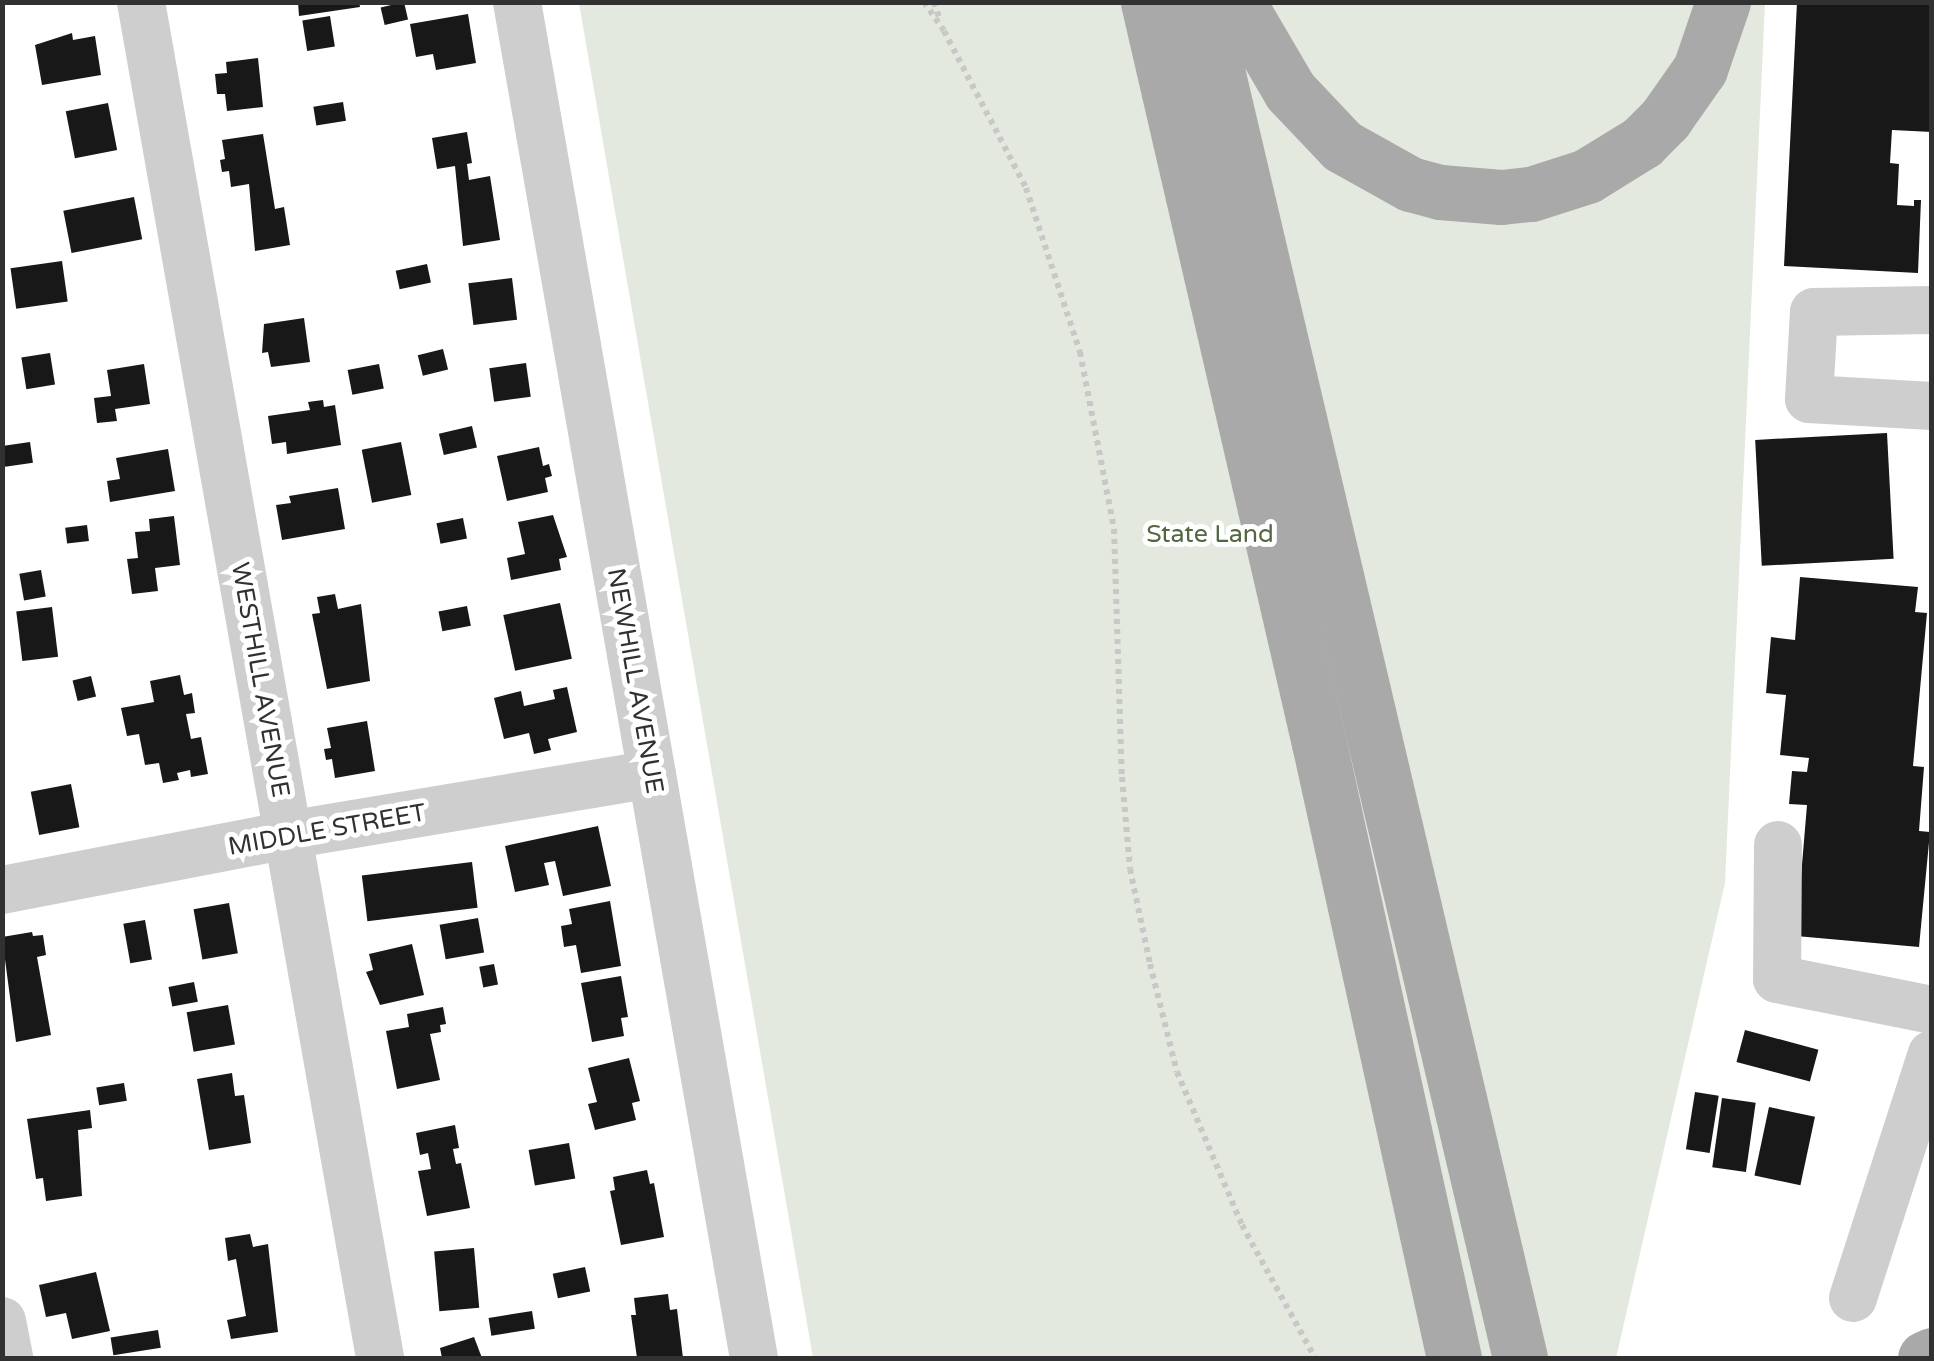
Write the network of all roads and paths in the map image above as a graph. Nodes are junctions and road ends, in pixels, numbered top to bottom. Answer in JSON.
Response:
{"nodes":[{"id":1,"x":141,"y":2,"type":"edge"},
{"id":2,"x":517,"y":2,"type":"edge"},
{"id":3,"x":924,"y":2,"type":"edge"},
{"id":4,"x":934,"y":2,"type":"edge"},
{"id":5,"x":1148,"y":2,"type":"edge"},
{"id":6,"x":1200,"y":2,"type":"edge"},
{"id":7,"x":1238,"y":2,"type":"edge"},
{"id":8,"x":1723,"y":2,"type":"edge"},
{"id":9,"x":944,"y":31,"type":"junction"},
{"id":10,"x":1932,"y":310,"type":"edge"},
{"id":11,"x":1932,"y":406,"type":"edge"},
{"id":12,"x":652,"y":774,"type":"junction"},
{"id":13,"x":288,"y":835,"type":"junction"},
{"id":14,"x":1778,"y":845,"type":"dead end"},
{"id":15,"x":2,"y":890,"type":"edge"},
{"id":16,"x":1932,"y":1010,"type":"edge"},
{"id":17,"x":1932,"y":1054,"type":"edge"},
{"id":18,"x":1495,"y":1252,"type":"junction"},
{"id":19,"x":1852,"y":1298,"type":"dead end"},
{"id":20,"x":2,"y":1321,"type":"edge"},
{"id":21,"x":1932,"y":1355,"type":"edge"},
{"id":22,"x":9,"y":1358,"type":"edge"},
{"id":23,"x":380,"y":1358,"type":"edge"},
{"id":24,"x":754,"y":1358,"type":"edge"},
{"id":25,"x":1315,"y":1358,"type":"edge"},
{"id":26,"x":1454,"y":1358,"type":"edge"},
{"id":27,"x":1520,"y":1358,"type":"edge"},
{"id":28,"x":1547,"y":1358,"type":"edge"},
{"id":29,"x":1924,"y":1358,"type":"edge"}],
"edges":[{"from":1,"to":13,"type":"street","name":"WESTHILL AVENUE"},
{"from":2,"to":12,"type":"street","name":"NEWHILL AVENUE"},
{"from":3,"to":9,"type":"path"},
{"from":4,"to":9,"type":"path"},
{"from":5,"to":26,"type":"main road"},
{"from":6,"to":18,"type":"main road"},
{"from":7,"to":8,"type":"main road"},
{"from":9,"to":25,"type":"path"},
{"from":10,"to":11,"type":"street"},
{"from":12,"to":13,"type":"street","name":"MIDDLE STREET"},
{"from":12,"to":24,"type":"street","name":"NEWHILL AVENUE"},
{"from":13,"to":15,"type":"street","name":"MIDDLE STREET"},
{"from":13,"to":23,"type":"street","name":"WESTHILL AVENUE"},
{"from":14,"to":16,"type":"street"},
{"from":17,"to":19,"type":"street"},
{"from":18,"to":27,"type":"main road"},
{"from":18,"to":28,"type":"main road"},
{"from":20,"to":22,"type":"street"},
{"from":21,"to":29,"type":"main road"}]}
